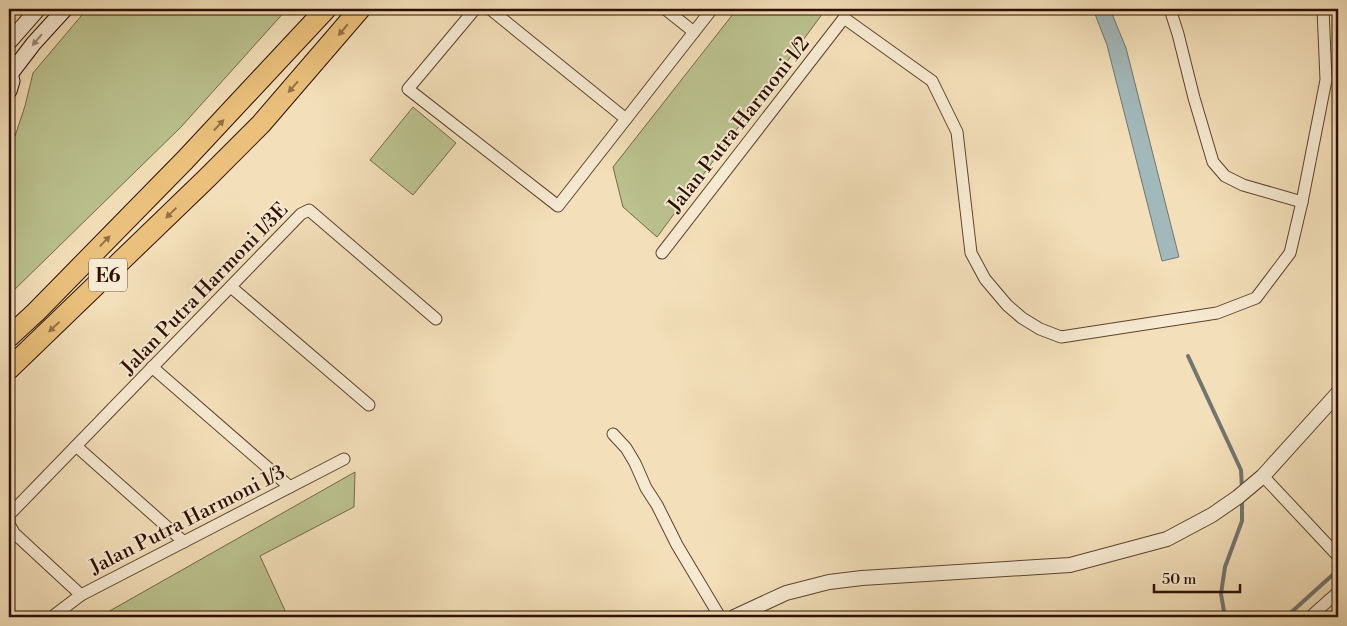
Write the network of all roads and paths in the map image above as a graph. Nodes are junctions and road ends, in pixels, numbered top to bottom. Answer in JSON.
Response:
{"nodes":[{"id":1,"x":38,"y":9,"type":"edge"},
{"id":2,"x":65,"y":9,"type":"edge"},
{"id":3,"x":326,"y":9,"type":"edge"},
{"id":4,"x":360,"y":9,"type":"edge"},
{"id":5,"x":475,"y":9,"type":"edge"},
{"id":6,"x":490,"y":9,"type":"edge"},
{"id":7,"x":665,"y":9,"type":"edge"},
{"id":8,"x":712,"y":9,"type":"edge"},
{"id":9,"x":1170,"y":9,"type":"edge"},
{"id":10,"x":1323,"y":9,"type":"edge"},
{"id":11,"x":694,"y":32,"type":"junction"},
{"id":12,"x":9,"y":42,"type":"edge"},
{"id":13,"x":10,"y":71,"type":"edge"},
{"id":14,"x":9,"y":91,"type":"edge"},
{"id":15,"x":626,"y":119,"type":"junction"},
{"id":16,"x":1302,"y":202,"type":"junction"},
{"id":17,"x":662,"y":253,"type":"dead end"},
{"id":18,"x":231,"y":287,"type":"junction"},
{"id":19,"x":436,"y":319,"type":"dead end"},
{"id":20,"x":9,"y":337,"type":"edge"},
{"id":21,"x":152,"y":367,"type":"junction"},
{"id":22,"x":9,"y":369,"type":"edge"},
{"id":23,"x":1338,"y":393,"type":"edge"},
{"id":24,"x":369,"y":405,"type":"dead end"},
{"id":25,"x":613,"y":434,"type":"dead end"},
{"id":26,"x":76,"y":446,"type":"junction"},
{"id":27,"x":344,"y":459,"type":"dead end"},
{"id":28,"x":1263,"y":476,"type":"junction"},
{"id":29,"x":290,"y":487,"type":"junction"},
{"id":30,"x":9,"y":515,"type":"edge"},
{"id":31,"x":184,"y":542,"type":"junction"},
{"id":32,"x":1337,"y":555,"type":"edge"},
{"id":33,"x":1338,"y":592,"type":"edge"},
{"id":34,"x":81,"y":595,"type":"junction"},
{"id":35,"x":52,"y":617,"type":"edge"},
{"id":36,"x":720,"y":617,"type":"edge"},
{"id":37,"x":734,"y":617,"type":"edge"},
{"id":38,"x":1310,"y":617,"type":"edge"}],
"edges":[{"from":1,"to":12,"type":"main road"},
{"from":2,"to":13,"type":"main road","one_way":true},
{"from":20,"to":3,"type":"highway","number":"E6","one_way":true},
{"from":4,"to":22,"type":"highway","number":"E6","one_way":true},
{"from":5,"to":15,"type":"street"},
{"from":6,"to":15,"type":"street"},
{"from":7,"to":11,"type":"street"},
{"from":8,"to":11,"type":"street"},
{"from":9,"to":16,"type":"street"},
{"from":10,"to":16,"type":"street"},
{"from":11,"to":15,"type":"street"},
{"from":13,"to":14,"type":"main road"},
{"from":16,"to":17,"type":"street","name":"Jalan Putra Harmoni 1/2"},
{"from":18,"to":19,"type":"street","name":"Jalan Putra Harmoni 1/3E"},
{"from":18,"to":21,"type":"street","name":"Jalan Putra Harmoni 1/3E"},
{"from":18,"to":24,"type":"street"},
{"from":21,"to":26,"type":"street","name":"Jalan Putra Harmoni 1/3E"},
{"from":21,"to":29,"type":"street"},
{"from":23,"to":28,"type":"street"},
{"from":25,"to":36,"type":"street"},
{"from":26,"to":30,"type":"street","name":"Jalan Putra Harmoni 1/3E"},
{"from":26,"to":31,"type":"street"},
{"from":27,"to":29,"type":"street","name":"Jalan Putra Harmoni 1/3"},
{"from":28,"to":32,"type":"street"},
{"from":28,"to":37,"type":"street"},
{"from":29,"to":31,"type":"street","name":"Jalan Putra Harmoni 1/3"},
{"from":30,"to":34,"type":"street"},
{"from":31,"to":34,"type":"street","name":"Jalan Putra Harmoni 1/3"},
{"from":33,"to":38,"type":"street"},
{"from":34,"to":35,"type":"street","name":"Jalan Putra Harmoni 1/3"}]}
